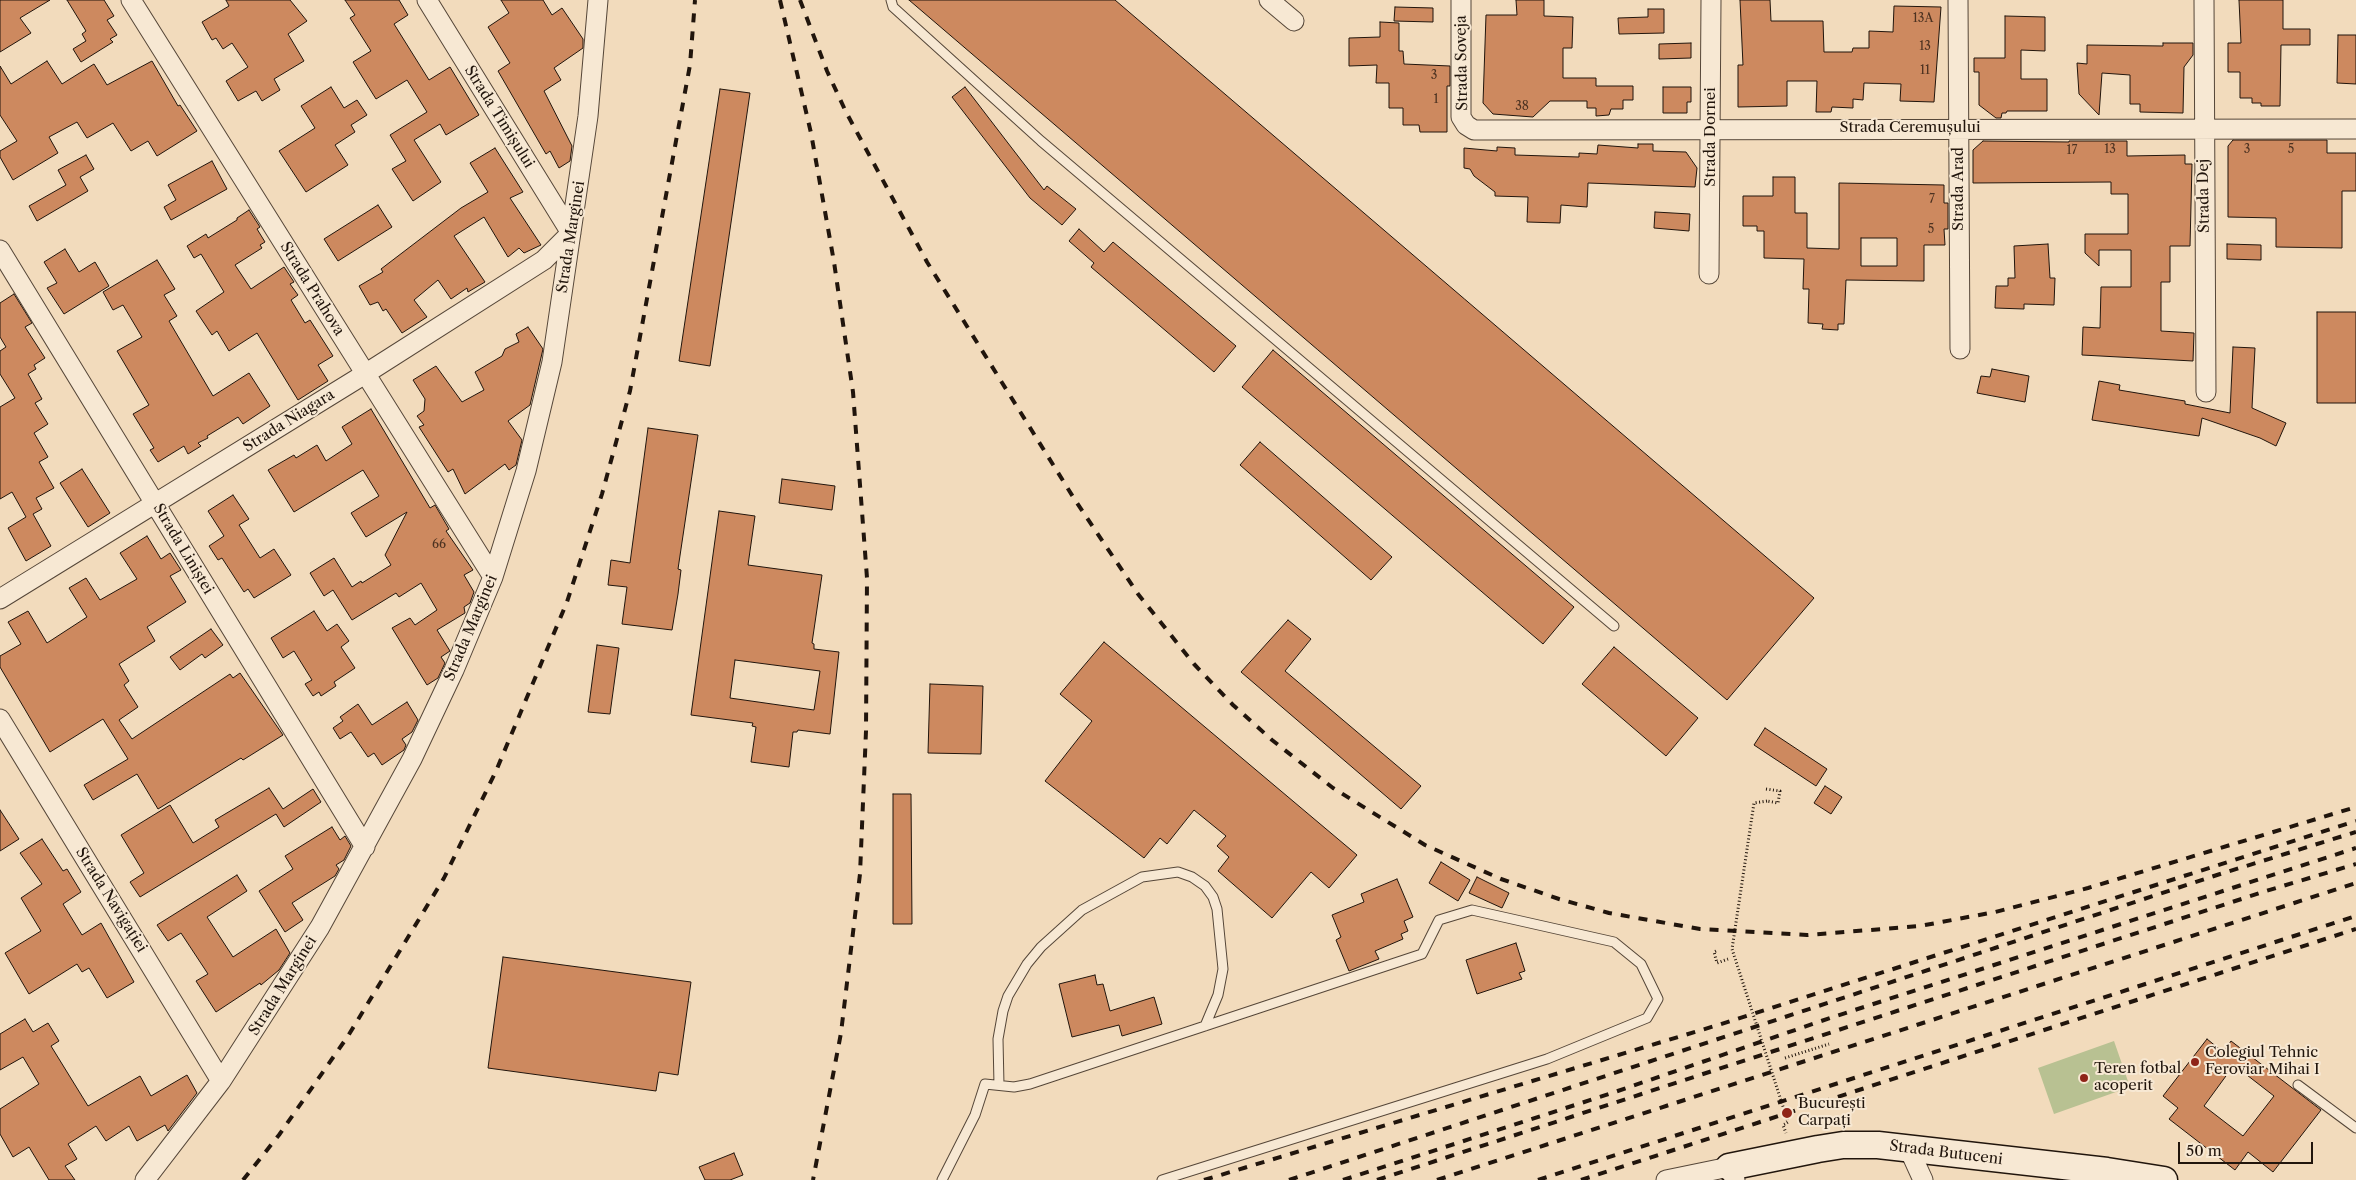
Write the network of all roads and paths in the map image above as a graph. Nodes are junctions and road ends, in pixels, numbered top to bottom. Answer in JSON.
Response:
{"nodes":[{"id":1,"x":131,"y":0,"type":"edge"},
{"id":2,"x":427,"y":0,"type":"edge"},
{"id":3,"x":598,"y":0,"type":"edge"},
{"id":4,"x":891,"y":0,"type":"edge"},
{"id":5,"x":1269,"y":0,"type":"edge"},
{"id":6,"x":1461,"y":0,"type":"edge"},
{"id":7,"x":1711,"y":0,"type":"edge"},
{"id":8,"x":1958,"y":0,"type":"edge"},
{"id":9,"x":2204,"y":0,"type":"edge"},
{"id":10,"x":1294,"y":21,"type":"dead end"},
{"id":11,"x":1466,"y":125,"type":"joint"},
{"id":12,"x":1711,"y":128,"type":"junction"},
{"id":13,"x":1958,"y":129,"type":"junction"},
{"id":14,"x":2204,"y":129,"type":"junction"},
{"id":15,"x":2356,"y":129,"type":"edge"},
{"id":16,"x":571,"y":233,"type":"junction"},
{"id":17,"x":0,"y":250,"type":"edge"},
{"id":18,"x":1710,"y":274,"type":"dead end"},
{"id":19,"x":1960,"y":349,"type":"dead end"},
{"id":20,"x":365,"y":374,"type":"junction"},
{"id":21,"x":2206,"y":392,"type":"dead end"},
{"id":22,"x":155,"y":504,"type":"junction"},
{"id":23,"x":492,"y":577,"type":"junction"},
{"id":24,"x":0,"y":599,"type":"edge"},
{"id":25,"x":1614,"y":626,"type":"dead end"},
{"id":26,"x":0,"y":719,"type":"edge"},
{"id":27,"x":1766,"y":789,"type":"dead end"},
{"id":28,"x":365,"y":847,"type":"junction"},
{"id":29,"x":1716,"y":952,"type":"dead end"},
{"id":30,"x":1728,"y":959,"type":"dead end"},
{"id":31,"x":1205,"y":1026,"type":"junction"},
{"id":32,"x":1829,"y":1044,"type":"dead end"},
{"id":33,"x":1785,"y":1058,"type":"dead end"},
{"id":34,"x":221,"y":1080,"type":"junction"},
{"id":35,"x":999,"y":1085,"type":"junction"},
{"id":36,"x":2298,"y":1085,"type":"dead end"},
{"id":37,"x":2356,"y":1128,"type":"edge"},
{"id":38,"x":1794,"y":1132,"type":"dead end"},
{"id":39,"x":1908,"y":1147,"type":"junction"},
{"id":40,"x":1732,"y":1174,"type":"edge"},
{"id":41,"x":2109,"y":1176,"type":"edge"},
{"id":42,"x":145,"y":1180,"type":"edge"},
{"id":43,"x":942,"y":1180,"type":"edge"},
{"id":44,"x":1162,"y":1180,"type":"edge"},
{"id":45,"x":1666,"y":1180,"type":"edge"},
{"id":46,"x":1923,"y":1180,"type":"edge"},
{"id":47,"x":2164,"y":1180,"type":"edge"}],
"edges":[{"from":1,"to":20,"type":"street","name":"Strada Prahova"},
{"from":2,"to":16,"type":"street","name":"Strada Timișului"},
{"from":3,"to":16,"type":"street","name":"Strada Marginei"},
{"from":4,"to":25,"type":"lane"},
{"from":5,"to":10,"type":"street"},
{"from":6,"to":11,"type":"street","name":"Strada Soveja"},
{"from":7,"to":12,"type":"street","name":"Strada Dornei"},
{"from":8,"to":13,"type":"street","name":"Strada Arad"},
{"from":9,"to":14,"type":"street","name":"Strada Dej"},
{"from":11,"to":12,"type":"street","name":"Strada Ceremușului"},
{"from":12,"to":13,"type":"street","name":"Strada Ceremușului"},
{"from":12,"to":18,"type":"street","name":"Strada Dornei"},
{"from":13,"to":14,"type":"street","name":"Strada Ceremușului"},
{"from":13,"to":19,"type":"street","name":"Strada Arad"},
{"from":14,"to":15,"type":"street","name":"Strada Ceremușului"},
{"from":14,"to":21,"type":"street","name":"Strada Dej"},
{"from":16,"to":20,"type":"street","name":"Strada Niagara"},
{"from":16,"to":23,"type":"street","name":"Strada Marginei"},
{"from":17,"to":22,"type":"street","name":"Strada Liniștei"},
{"from":20,"to":22,"type":"street","name":"Strada Niagara"},
{"from":20,"to":23,"type":"street","name":"Strada Prahova"},
{"from":22,"to":24,"type":"street","name":"Strada Niagara"},
{"from":22,"to":28,"type":"street","name":"Strada Liniștei"},
{"from":23,"to":28,"type":"street","name":"Strada Marginei"},
{"from":26,"to":34,"type":"street","name":"Strada Navigației"},
{"from":27,"to":38,"type":"path","bridge":true},
{"from":28,"to":34,"type":"street","name":"Strada Marginei"},
{"from":29,"to":30,"type":"path"},
{"from":31,"to":35,"type":"lane"},
{"from":31,"to":35,"type":"lane"},
{"from":31,"to":44,"type":"lane"},
{"from":32,"to":33,"type":"path"},
{"from":34,"to":42,"type":"street","name":"Strada Marginei"},
{"from":35,"to":43,"type":"lane"},
{"from":36,"to":37,"type":"lane"},
{"from":39,"to":40,"type":"street","name":"Strada Butuceni"},
{"from":39,"to":41,"type":"street","name":"Strada Butuceni"},
{"from":39,"to":46,"type":"street"},
{"from":40,"to":45,"type":"street"},
{"from":41,"to":47,"type":"street","name":"Strada Butuceni"}]}
